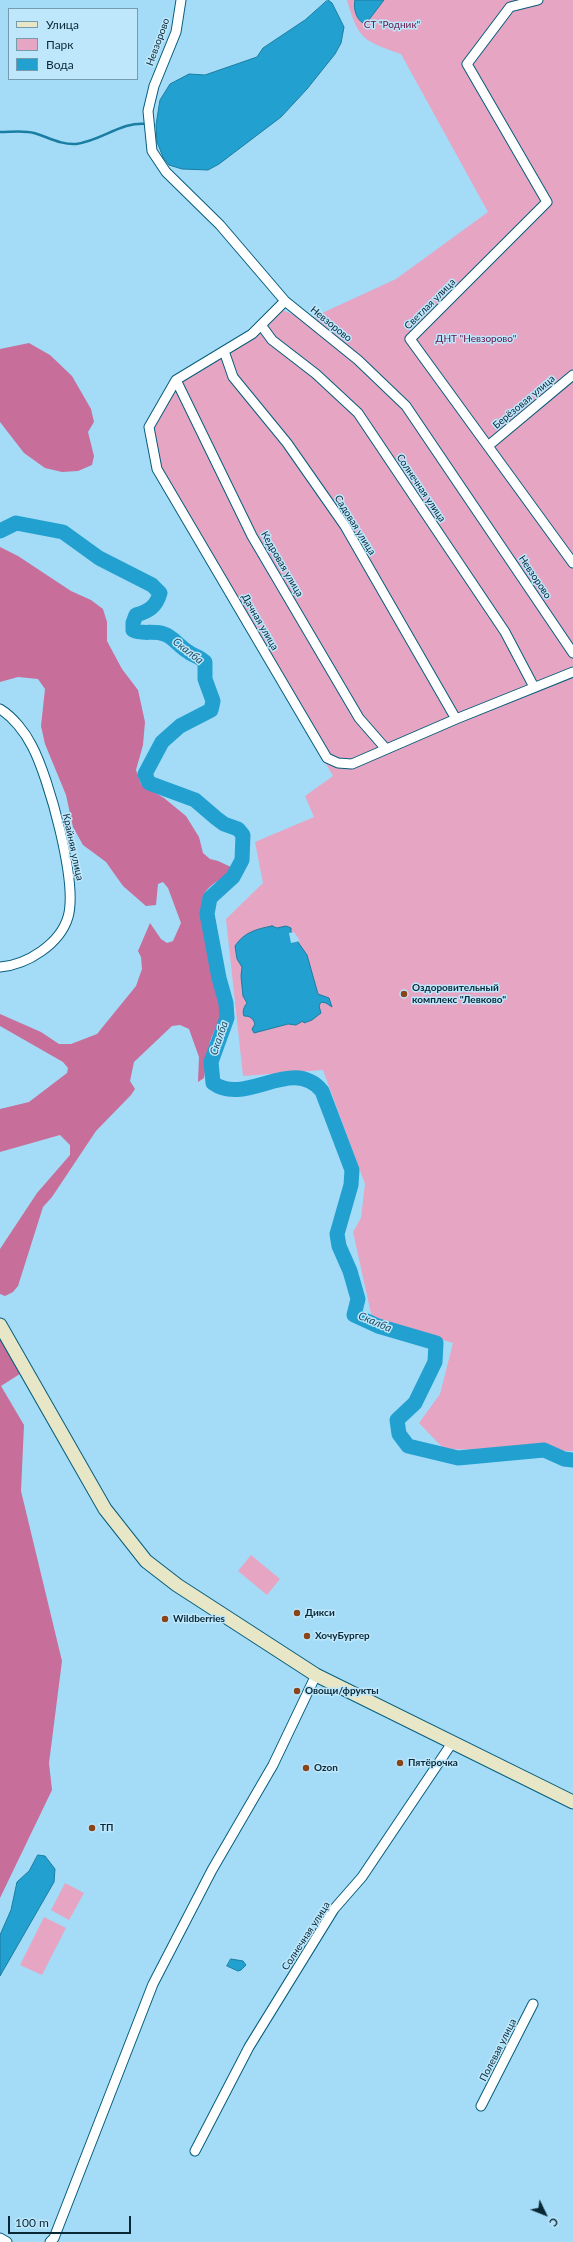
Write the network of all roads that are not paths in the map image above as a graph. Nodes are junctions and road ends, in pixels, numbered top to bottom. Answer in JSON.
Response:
{"nodes":[{"id":1,"x":182,"y":0,"type":"edge"},
{"id":2,"x":538,"y":0,"type":"edge"},
{"id":3,"x":285,"y":301,"type":"junction"},
{"id":4,"x":261,"y":325,"type":"junction"},
{"id":5,"x":224,"y":351,"type":"junction"},
{"id":6,"x":573,"y":375,"type":"edge"},
{"id":7,"x":176,"y":380,"type":"junction"},
{"id":8,"x":488,"y":446,"type":"junction"},
{"id":9,"x":572,"y":558,"type":"edge"},
{"id":10,"x":573,"y":653,"type":"edge"},
{"id":11,"x":573,"y":672,"type":"edge"},
{"id":12,"x":534,"y":687,"type":"junction"},
{"id":13,"x":0,"y":709,"type":"edge"},
{"id":14,"x":456,"y":719,"type":"junction"},
{"id":15,"x":386,"y":749,"type":"junction"},
{"id":16,"x":0,"y":967,"type":"edge"},
{"id":17,"x":0,"y":1325,"type":"edge"},
{"id":18,"x":316,"y":1675,"type":"junction"},
{"id":19,"x":452,"y":1743,"type":"junction"},
{"id":20,"x":573,"y":1802,"type":"edge"},
{"id":21,"x":533,"y":2004,"type":"dead end"},
{"id":22,"x":481,"y":2106,"type":"dead end"},
{"id":23,"x":195,"y":2151,"type":"dead end"},
{"id":24,"x":0,"y":2238,"type":"edge"},
{"id":25,"x":7,"y":2242,"type":"edge"},
{"id":26,"x":50,"y":2242,"type":"edge"}],
"edges":[{"from":1,"to":3,"type":"street","name":"Невзорово"},
{"from":2,"to":8,"type":"street","name":"Светлая улица"},
{"from":3,"to":4,"type":"street","name":"Дачная улица"},
{"from":3,"to":10,"type":"street","name":"Невзорово"},
{"from":4,"to":5,"type":"street","name":"Дачная улица"},
{"from":4,"to":12,"type":"street","name":"Солнечная улица"},
{"from":5,"to":7,"type":"street","name":"Дачная улица"},
{"from":5,"to":14,"type":"street","name":"Садовая улица"},
{"from":6,"to":8,"type":"street","name":"Берёзовая улица"},
{"from":7,"to":15,"type":"street","name":"Кедровая улица"},
{"from":7,"to":15,"type":"street","name":"Дачная улица"},
{"from":8,"to":9,"type":"street","name":"Светлая улица"},
{"from":11,"to":12,"type":"street","name":"Дачная улица"},
{"from":12,"to":14,"type":"street","name":"Дачная улица"},
{"from":13,"to":16,"type":"street","name":"Крайняя улица"},
{"from":14,"to":15,"type":"street","name":"Дачная улица"},
{"from":17,"to":18,"type":"street"},
{"from":18,"to":19,"type":"street"},
{"from":18,"to":26,"type":"street"},
{"from":19,"to":20,"type":"street"},
{"from":19,"to":23,"type":"street","name":"Солнечная улица"},
{"from":21,"to":22,"type":"street","name":"Полевая улица"},
{"from":24,"to":25,"type":"street"}]}
